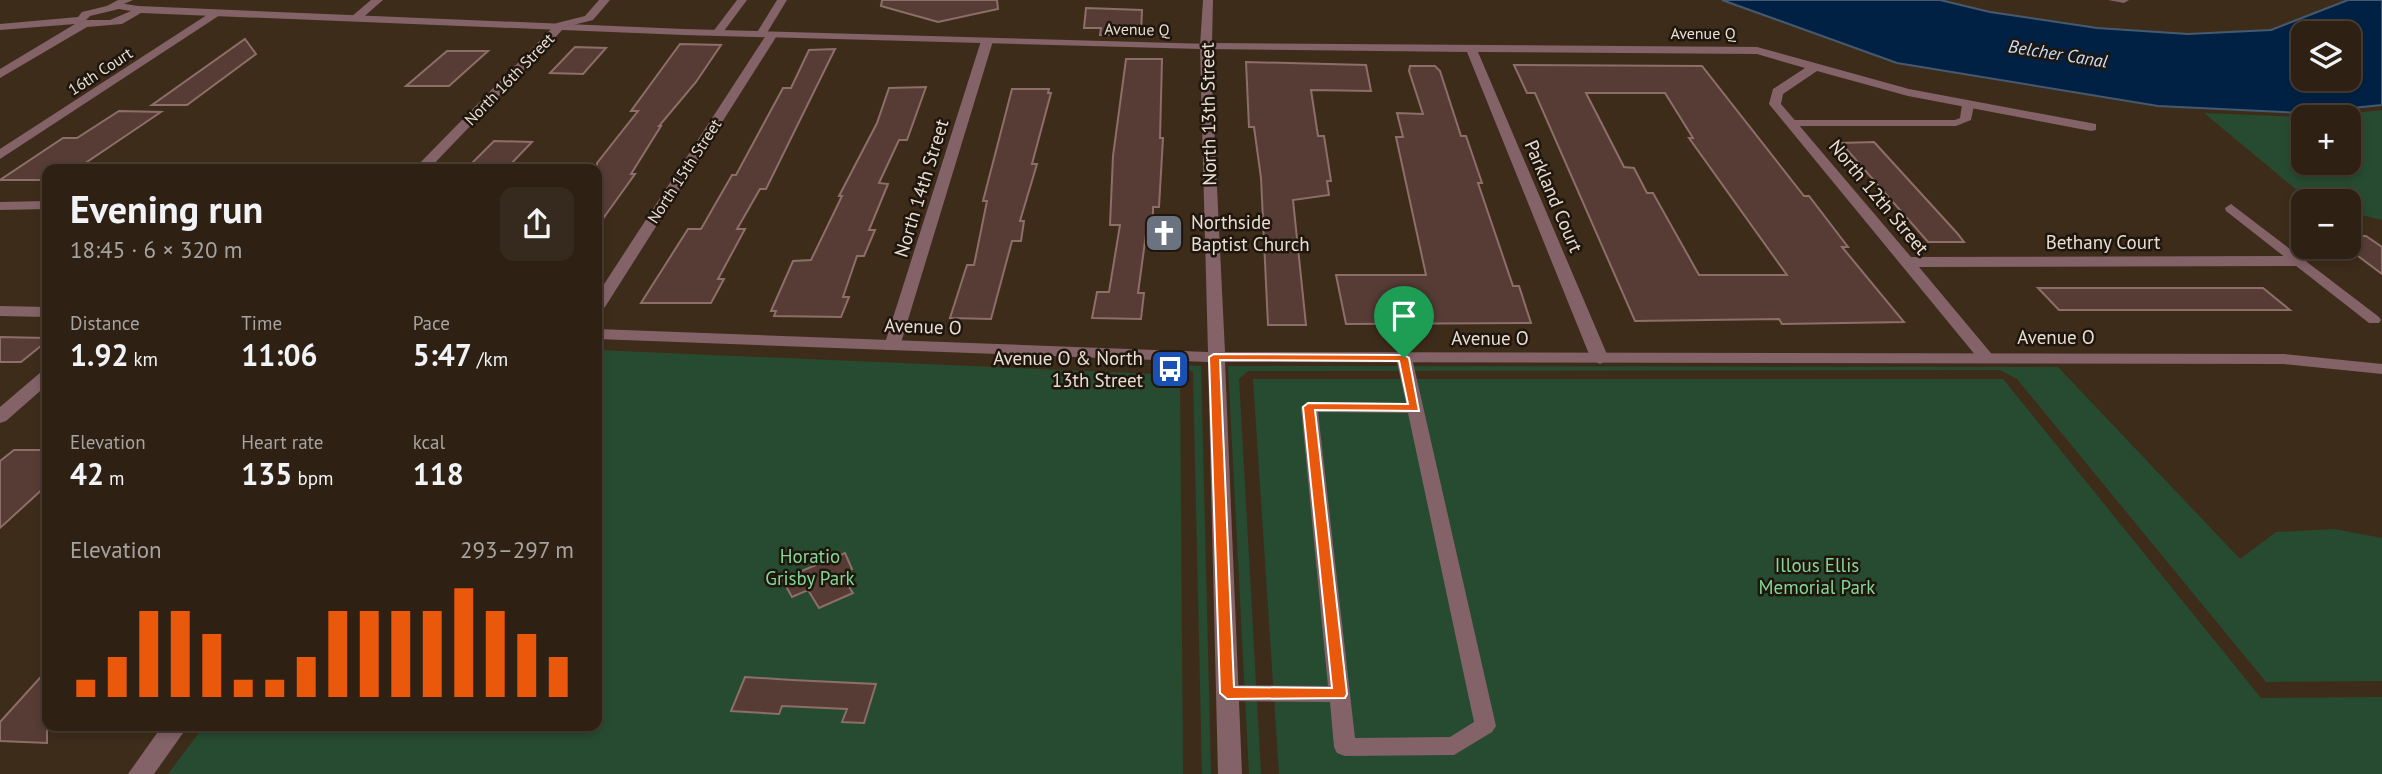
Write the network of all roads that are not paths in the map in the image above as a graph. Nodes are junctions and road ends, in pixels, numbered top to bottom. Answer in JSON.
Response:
{"nodes":[{"id":1,"x":378,"y":0,"type":"edge"},
{"id":2,"x":605,"y":0,"type":"edge"},
{"id":3,"x":742,"y":0,"type":"edge"},
{"id":4,"x":782,"y":0,"type":"edge"},
{"id":5,"x":1208,"y":0,"type":"edge"},
{"id":6,"x":2114,"y":0,"type":"edge"},
{"id":7,"x":2124,"y":0,"type":"edge"},
{"id":8,"x":134,"y":4,"type":"edge"},
{"id":9,"x":93,"y":12,"type":"junction"},
{"id":10,"x":173,"y":12,"type":"junction"},
{"id":11,"x":218,"y":13,"type":"junction"},
{"id":12,"x":124,"y":19,"type":"junction"},
{"id":13,"x":355,"y":19,"type":"junction"},
{"id":14,"x":81,"y":22,"type":"junction"},
{"id":15,"x":106,"y":24,"type":"junction"},
{"id":16,"x":24,"y":25,"type":"junction"},
{"id":17,"x":561,"y":25,"type":"junction"},
{"id":18,"x":0,"y":27,"type":"edge"},
{"id":19,"x":717,"y":33,"type":"junction"},
{"id":20,"x":766,"y":34,"type":"junction"},
{"id":21,"x":987,"y":41,"type":"junction"},
{"id":22,"x":54,"y":43,"type":"junction"},
{"id":23,"x":1206,"y":46,"type":"junction"},
{"id":24,"x":1471,"y":48,"type":"junction"},
{"id":25,"x":1813,"y":68,"type":"junction"},
{"id":26,"x":0,"y":74,"type":"edge"},
{"id":27,"x":1968,"y":105,"type":"junction"},
{"id":28,"x":1791,"y":123,"type":"junction"},
{"id":29,"x":2091,"y":127,"type":"dead end"},
{"id":30,"x":0,"y":155,"type":"edge"},
{"id":31,"x":426,"y":164,"type":"edge"},
{"id":32,"x":42,"y":205,"type":"edge"},
{"id":33,"x":0,"y":206,"type":"edge"},
{"id":34,"x":2231,"y":208,"type":"dead end"},
{"id":35,"x":2299,"y":261,"type":"junction"},
{"id":36,"x":1908,"y":262,"type":"junction"},
{"id":37,"x":602,"y":299,"type":"edge"},
{"id":38,"x":0,"y":311,"type":"edge"},
{"id":39,"x":42,"y":312,"type":"edge"},
{"id":40,"x":2374,"y":320,"type":"dead end"},
{"id":41,"x":602,"y":334,"type":"edge"},
{"id":42,"x":892,"y":346,"type":"junction"},
{"id":43,"x":1214,"y":357,"type":"junction"},
{"id":44,"x":1404,"y":358,"type":"junction"},
{"id":45,"x":1987,"y":358,"type":"junction"},
{"id":46,"x":1600,"y":359,"type":"junction"},
{"id":47,"x":2382,"y":369,"type":"edge"},
{"id":48,"x":42,"y":380,"type":"edge"},
{"id":49,"x":1415,"y":408,"type":"junction"},
{"id":50,"x":0,"y":416,"type":"edge"},
{"id":51,"x":1227,"y":693,"type":"junction"},
{"id":52,"x":1340,"y":694,"type":"junction"},
{"id":53,"x":172,"y":731,"type":"edge"},
{"id":54,"x":140,"y":774,"type":"edge"},
{"id":55,"x":1230,"y":774,"type":"edge"}],
"edges":[{"from":1,"to":13,"type":"street"},
{"from":2,"to":17,"type":"street","name":"North 16th Street"},
{"from":3,"to":19,"type":"lane"},
{"from":4,"to":20,"type":"lane"},
{"from":5,"to":23,"type":"street","name":"North 13th Street"},
{"from":6,"to":7,"type":"street"},
{"from":8,"to":9,"type":"street","name":"Avenue Q"},
{"from":8,"to":10,"type":"street","name":"Avenue Q"},
{"from":8,"to":12,"type":"street"},
{"from":9,"to":14,"type":"street"},
{"from":9,"to":16,"type":"street"},
{"from":10,"to":11,"type":"street","name":"Avenue Q"},
{"from":10,"to":12,"type":"street","name":"Avenue Q"},
{"from":11,"to":13,"type":"street","name":"Avenue Q"},
{"from":11,"to":30,"type":"street","name":"16th Court"},
{"from":12,"to":15,"type":"street","name":"Avenue Q"},
{"from":13,"to":17,"type":"street","name":"Avenue Q"},
{"from":14,"to":15,"type":"street"},
{"from":14,"to":16,"type":"street"},
{"from":14,"to":22,"type":"street"},
{"from":15,"to":22,"type":"street"},
{"from":16,"to":18,"type":"street"},
{"from":16,"to":22,"type":"street"},
{"from":17,"to":19,"type":"street","name":"Avenue Q"},
{"from":17,"to":31,"type":"street","name":"North 16th Street"},
{"from":19,"to":20,"type":"street","name":"Avenue Q"},
{"from":20,"to":21,"type":"street","name":"Avenue Q"},
{"from":20,"to":37,"type":"street","name":"North 15th Street"},
{"from":21,"to":23,"type":"street","name":"Avenue Q"},
{"from":21,"to":42,"type":"street","name":"North 14th Street"},
{"from":22,"to":26,"type":"street"},
{"from":23,"to":24,"type":"street","name":"Avenue Q"},
{"from":23,"to":43,"type":"street","name":"North 13th Street"},
{"from":24,"to":25,"type":"street","name":"Avenue Q"},
{"from":24,"to":46,"type":"street","name":"Parkland Court"},
{"from":25,"to":27,"type":"street","name":"Avenue Q"},
{"from":25,"to":28,"type":"street","name":"North 12th Street"},
{"from":27,"to":28,"type":"lane"},
{"from":27,"to":29,"type":"street","name":"Avenue Q"},
{"from":28,"to":36,"type":"street","name":"North 12th Street"},
{"from":32,"to":33,"type":"lane"},
{"from":34,"to":35,"type":"lane"},
{"from":35,"to":36,"type":"street","name":"Bethany Court"},
{"from":35,"to":40,"type":"lane"},
{"from":36,"to":45,"type":"street","name":"North 12th Street"},
{"from":38,"to":39,"type":"street"},
{"from":41,"to":42,"type":"street","name":"Avenue O"},
{"from":42,"to":43,"type":"street","name":"Avenue O"},
{"from":43,"to":44,"type":"street","name":"Avenue O"},
{"from":43,"to":51,"type":"street","name":"North 13th Street"},
{"from":44,"to":46,"type":"street","name":"Avenue O"},
{"from":44,"to":49,"type":"lane"},
{"from":45,"to":46,"type":"street","name":"Avenue O"},
{"from":45,"to":47,"type":"street","name":"Avenue O"},
{"from":48,"to":50,"type":"street"},
{"from":49,"to":52,"type":"lane"},
{"from":49,"to":52,"type":"lane"},
{"from":51,"to":52,"type":"lane"},
{"from":51,"to":55,"type":"street","name":"North 13th Street"},
{"from":53,"to":54,"type":"street"}]}
